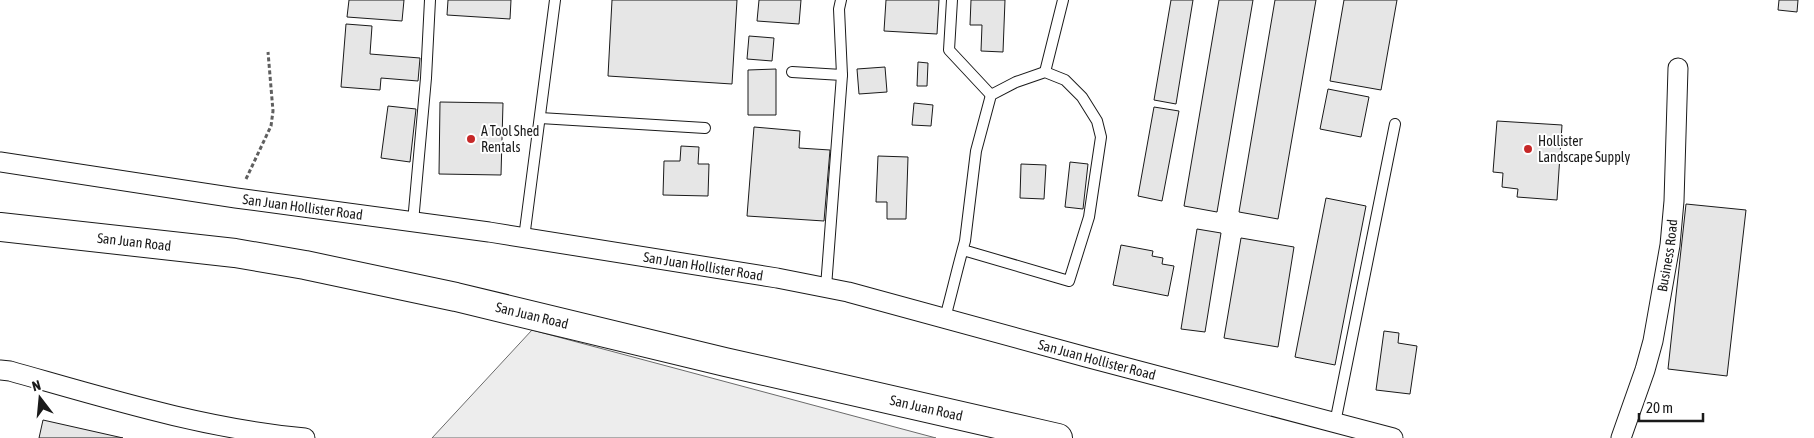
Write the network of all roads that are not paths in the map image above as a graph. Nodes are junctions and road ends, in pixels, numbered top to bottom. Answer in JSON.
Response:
{"nodes":[{"id":1,"x":430,"y":0,"type":"edge"},
{"id":2,"x":555,"y":0,"type":"edge"},
{"id":3,"x":841,"y":0,"type":"edge"},
{"id":4,"x":952,"y":0,"type":"edge"},
{"id":5,"x":1063,"y":0,"type":"edge"},
{"id":6,"x":1678,"y":68,"type":"dead end"},
{"id":7,"x":792,"y":72,"type":"dead end"},
{"id":8,"x":1046,"y":72,"type":"junction"},
{"id":9,"x":842,"y":75,"type":"junction"},
{"id":10,"x":991,"y":95,"type":"junction"},
{"id":11,"x":540,"y":118,"type":"junction"},
{"id":12,"x":1395,"y":124,"type":"dead end"},
{"id":13,"x":705,"y":128,"type":"dead end"},
{"id":14,"x":0,"y":162,"type":"edge"},
{"id":15,"x":413,"y":222,"type":"junction"},
{"id":16,"x":0,"y":227,"type":"edge"},
{"id":17,"x":524,"y":238,"type":"junction"},
{"id":18,"x":963,"y":250,"type":"junction"},
{"id":19,"x":826,"y":287,"type":"junction"},
{"id":20,"x":945,"y":318,"type":"junction"},
{"id":21,"x":0,"y":370,"type":"edge"},
{"id":22,"x":1335,"y":423,"type":"junction"},
{"id":23,"x":304,"y":438,"type":"edge"},
{"id":24,"x":1058,"y":438,"type":"edge"},
{"id":25,"x":1393,"y":438,"type":"edge"},
{"id":26,"x":1621,"y":438,"type":"edge"}],
"edges":[{"from":1,"to":15,"type":"lane"},
{"from":2,"to":11,"type":"lane"},
{"from":3,"to":9,"type":"lane"},
{"from":4,"to":10,"type":"lane"},
{"from":5,"to":8,"type":"lane"},
{"from":6,"to":26,"type":"street","name":"Business Road"},
{"from":7,"to":9,"type":"lane"},
{"from":8,"to":10,"type":"lane"},
{"from":8,"to":18,"type":"lane"},
{"from":9,"to":19,"type":"lane"},
{"from":10,"to":18,"type":"lane"},
{"from":11,"to":13,"type":"lane"},
{"from":11,"to":17,"type":"lane"},
{"from":12,"to":22,"type":"lane"},
{"from":14,"to":15,"type":"street","name":"San Juan Hollister Road"},
{"from":15,"to":17,"type":"street","name":"San Juan Hollister Road"},
{"from":16,"to":24,"type":"main road","name":"San Juan Road"},
{"from":17,"to":19,"type":"street","name":"San Juan Hollister Road"},
{"from":18,"to":20,"type":"lane"},
{"from":19,"to":20,"type":"street","name":"San Juan Hollister Road"},
{"from":20,"to":22,"type":"street","name":"San Juan Hollister Road"},
{"from":21,"to":23,"type":"street"},
{"from":22,"to":25,"type":"street","name":"San Juan Hollister Road"}]}
